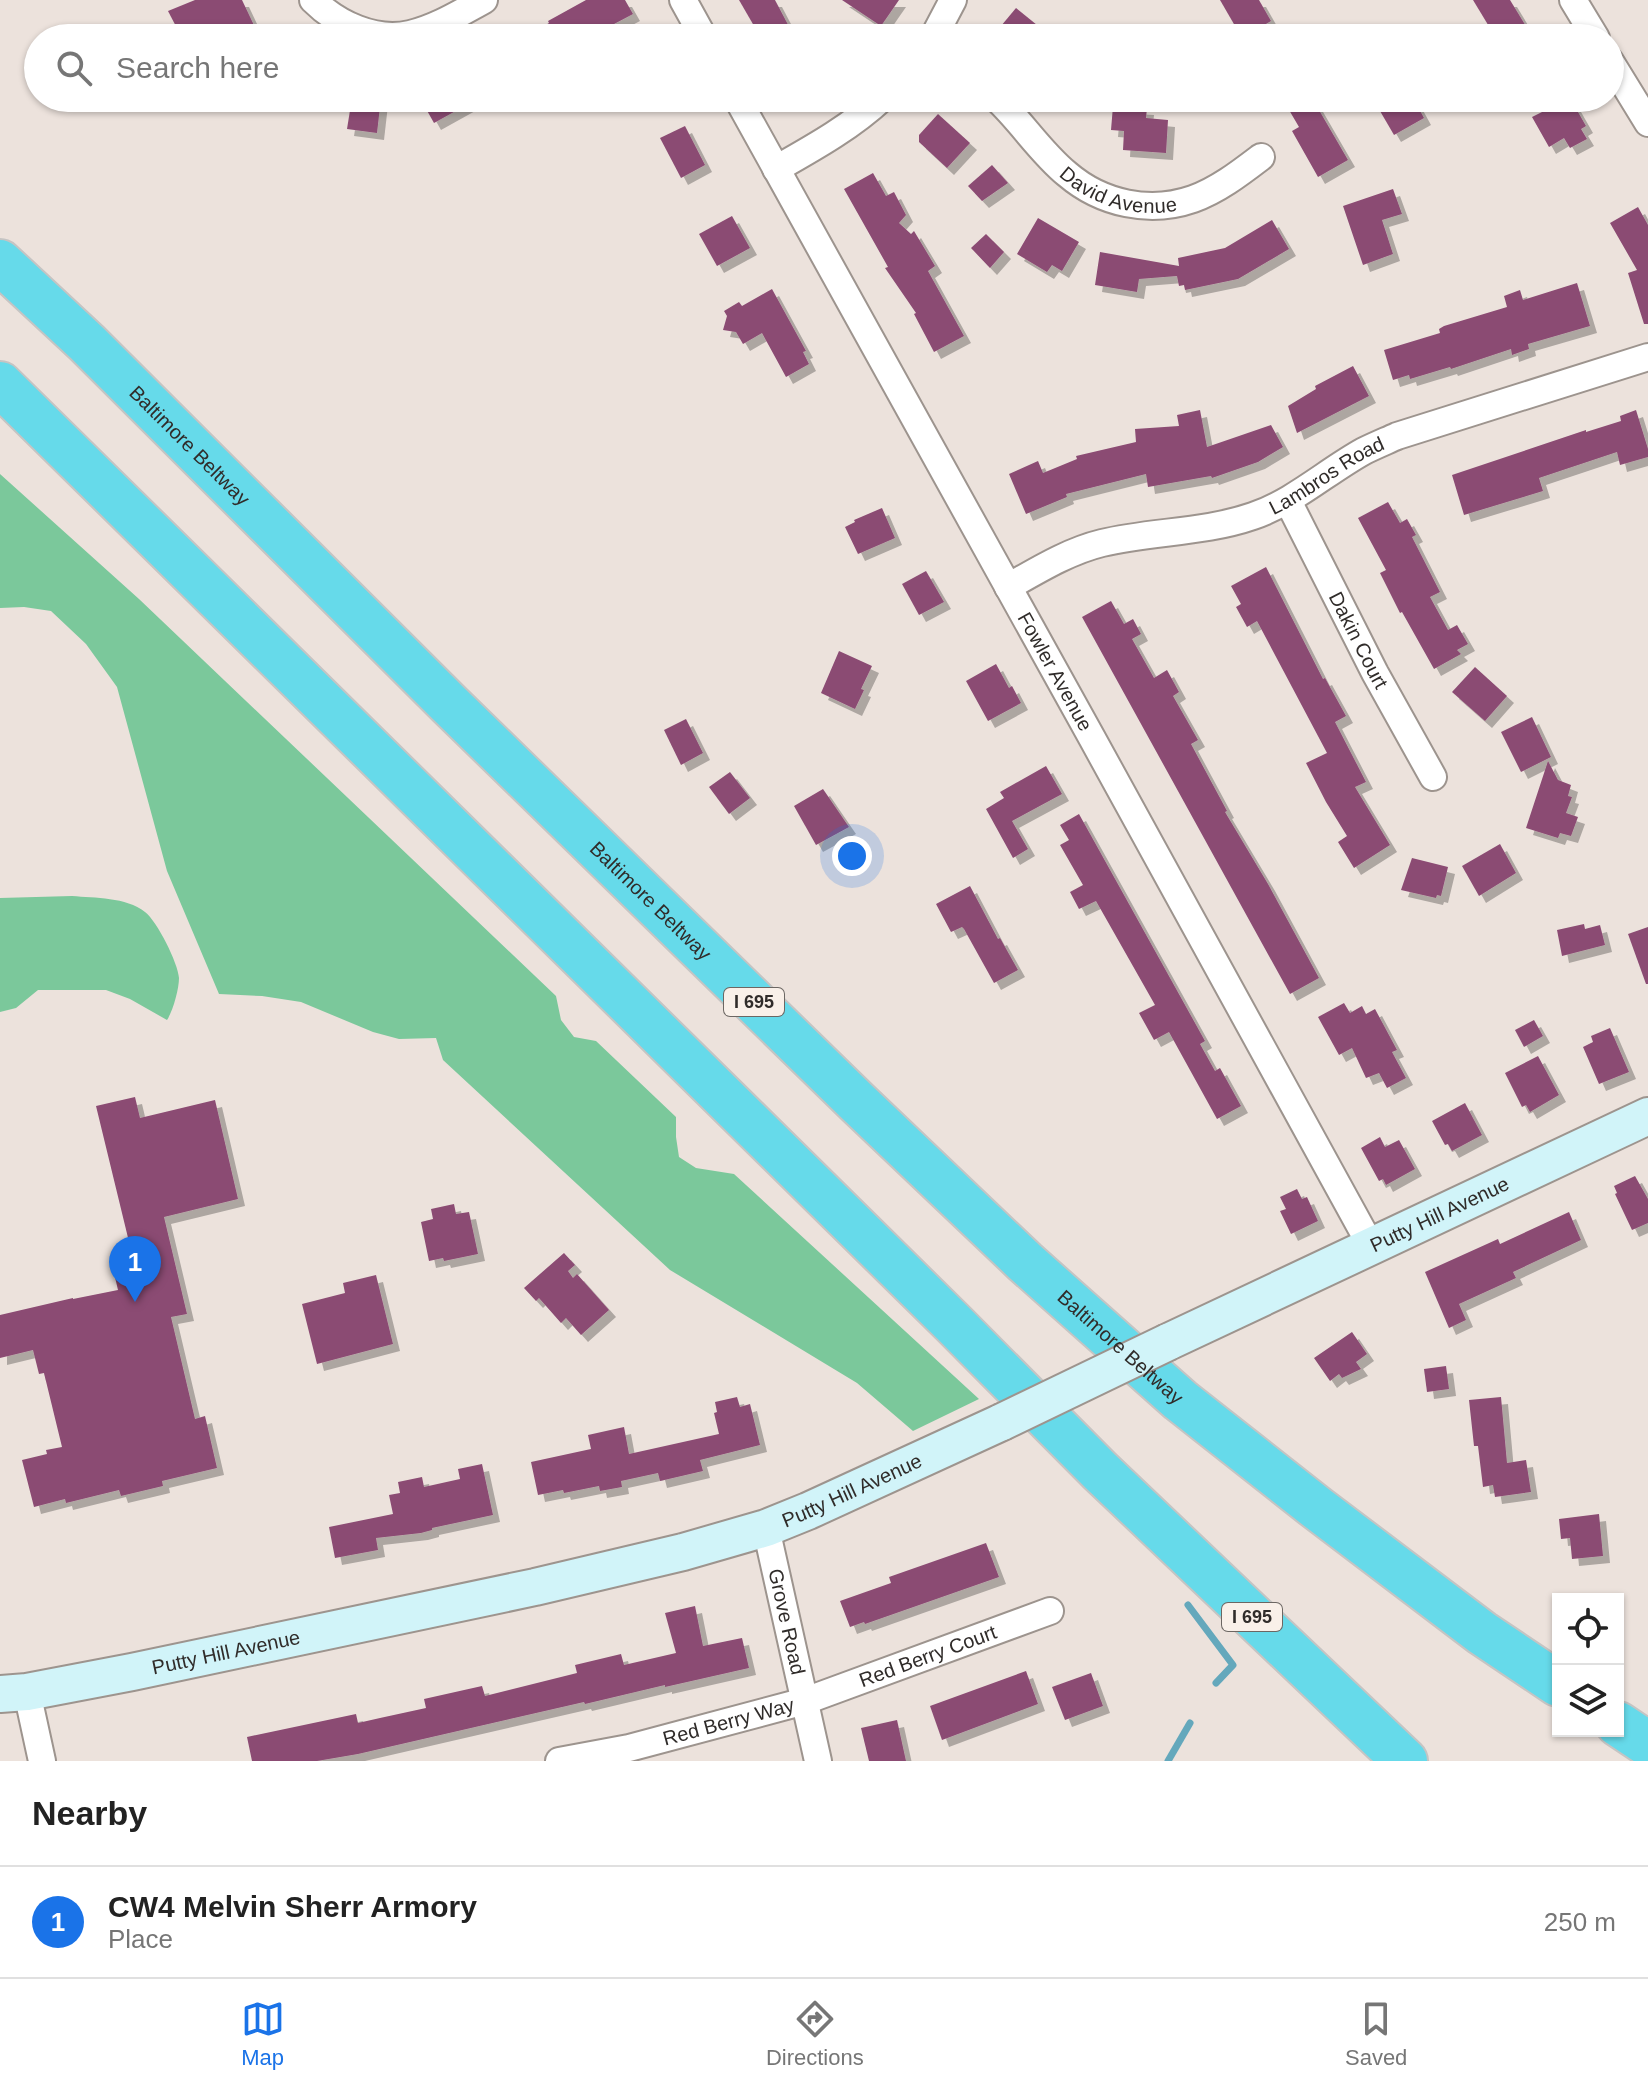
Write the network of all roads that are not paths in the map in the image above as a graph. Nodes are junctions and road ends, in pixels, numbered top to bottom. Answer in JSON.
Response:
{"nodes":[{"id":1,"x":313,"y":0,"type":"edge"},
{"id":2,"x":484,"y":0,"type":"edge"},
{"id":3,"x":683,"y":0,"type":"edge"},
{"id":4,"x":953,"y":0,"type":"edge"},
{"id":5,"x":1573,"y":0,"type":"edge"},
{"id":6,"x":346,"y":24,"type":"edge"},
{"id":7,"x":437,"y":24,"type":"edge"},
{"id":8,"x":696,"y":24,"type":"edge"},
{"id":9,"x":940,"y":24,"type":"edge"},
{"id":10,"x":1588,"y":24,"type":"edge"},
{"id":11,"x":1624,"y":84,"type":"edge"},
{"id":12,"x":745,"y":112,"type":"edge"},
{"id":13,"x":864,"y":112,"type":"edge"},
{"id":14,"x":1011,"y":112,"type":"edge"},
{"id":15,"x":1648,"y":123,"type":"edge"},
{"id":16,"x":1261,"y":157,"type":"dead end"},
{"id":17,"x":776,"y":169,"type":"junction"},
{"id":18,"x":0,"y":262,"type":"edge"},
{"id":19,"x":1648,"y":357,"type":"edge"},
{"id":20,"x":0,"y":384,"type":"edge"},
{"id":21,"x":1288,"y":501,"type":"junction"},
{"id":22,"x":1008,"y":587,"type":"junction"},
{"id":23,"x":1433,"y":777,"type":"dead end"},
{"id":24,"x":1648,"y":1116,"type":"edge"},
{"id":25,"x":1371,"y":1246,"type":"junction"},
{"id":26,"x":1317,"y":1508,"type":"junction"},
{"id":27,"x":766,"y":1528,"type":"junction"},
{"id":28,"x":1050,"y":1611,"type":"dead end"},
{"id":29,"x":1552,"y":1668,"type":"edge"},
{"id":30,"x":1552,"y":1680,"type":"edge"},
{"id":31,"x":14,"y":1693,"type":"edge"},
{"id":32,"x":805,"y":1701,"type":"junction"},
{"id":33,"x":1624,"y":1714,"type":"edge"},
{"id":34,"x":1624,"y":1728,"type":"edge"},
{"id":35,"x":1648,"y":1728,"type":"edge"},
{"id":36,"x":1648,"y":1744,"type":"edge"},
{"id":37,"x":630,"y":1754,"type":"edge"},
{"id":38,"x":42,"y":1761,"type":"edge"},
{"id":39,"x":559,"y":1761,"type":"edge"},
{"id":40,"x":818,"y":1761,"type":"edge"},
{"id":41,"x":1405,"y":1761,"type":"edge"}],
"edges":[{"from":1,"to":6,"type":"street"},
{"from":2,"to":7,"type":"street"},
{"from":3,"to":8,"type":"street"},
{"from":4,"to":9,"type":"street"},
{"from":5,"to":10,"type":"street"},
{"from":11,"to":15,"type":"street"},
{"from":12,"to":17,"type":"street","name":"Fowler Avenue"},
{"from":13,"to":17,"type":"street"},
{"from":14,"to":16,"type":"street","name":"David Avenue"},
{"from":17,"to":22,"type":"street","name":"Fowler Avenue"},
{"from":18,"to":26,"type":"highway","name":"Baltimore Beltway","number":"I 695"},
{"from":19,"to":21,"type":"street","name":"Lambros Road"},
{"from":20,"to":41,"type":"highway","number":"I 695"},
{"from":21,"to":22,"type":"street","name":"Lambros Road"},
{"from":21,"to":23,"type":"street","name":"Dakin Court"},
{"from":22,"to":25,"type":"street","name":"Fowler Avenue"},
{"from":24,"to":25,"type":"main road","name":"Putty Hill Avenue"},
{"from":25,"to":27,"type":"main road","name":"Putty Hill Avenue","bridge":true},
{"from":26,"to":29,"type":"highway"},
{"from":26,"to":30,"type":"highway","name":"Baltimore Beltway","number":"I 695"},
{"from":27,"to":31,"type":"main road","name":"Putty Hill Avenue"},
{"from":27,"to":32,"type":"street","name":"Grove Road"},
{"from":28,"to":32,"type":"street","name":"Red Berry Court"},
{"from":31,"to":38,"type":"street"},
{"from":32,"to":37,"type":"street","name":"Red Berry Way"},
{"from":32,"to":40,"type":"street","name":"Grove Road"},
{"from":33,"to":35,"type":"highway"},
{"from":34,"to":36,"type":"highway"},
{"from":37,"to":39,"type":"street","name":"Red Berry Way"}]}
